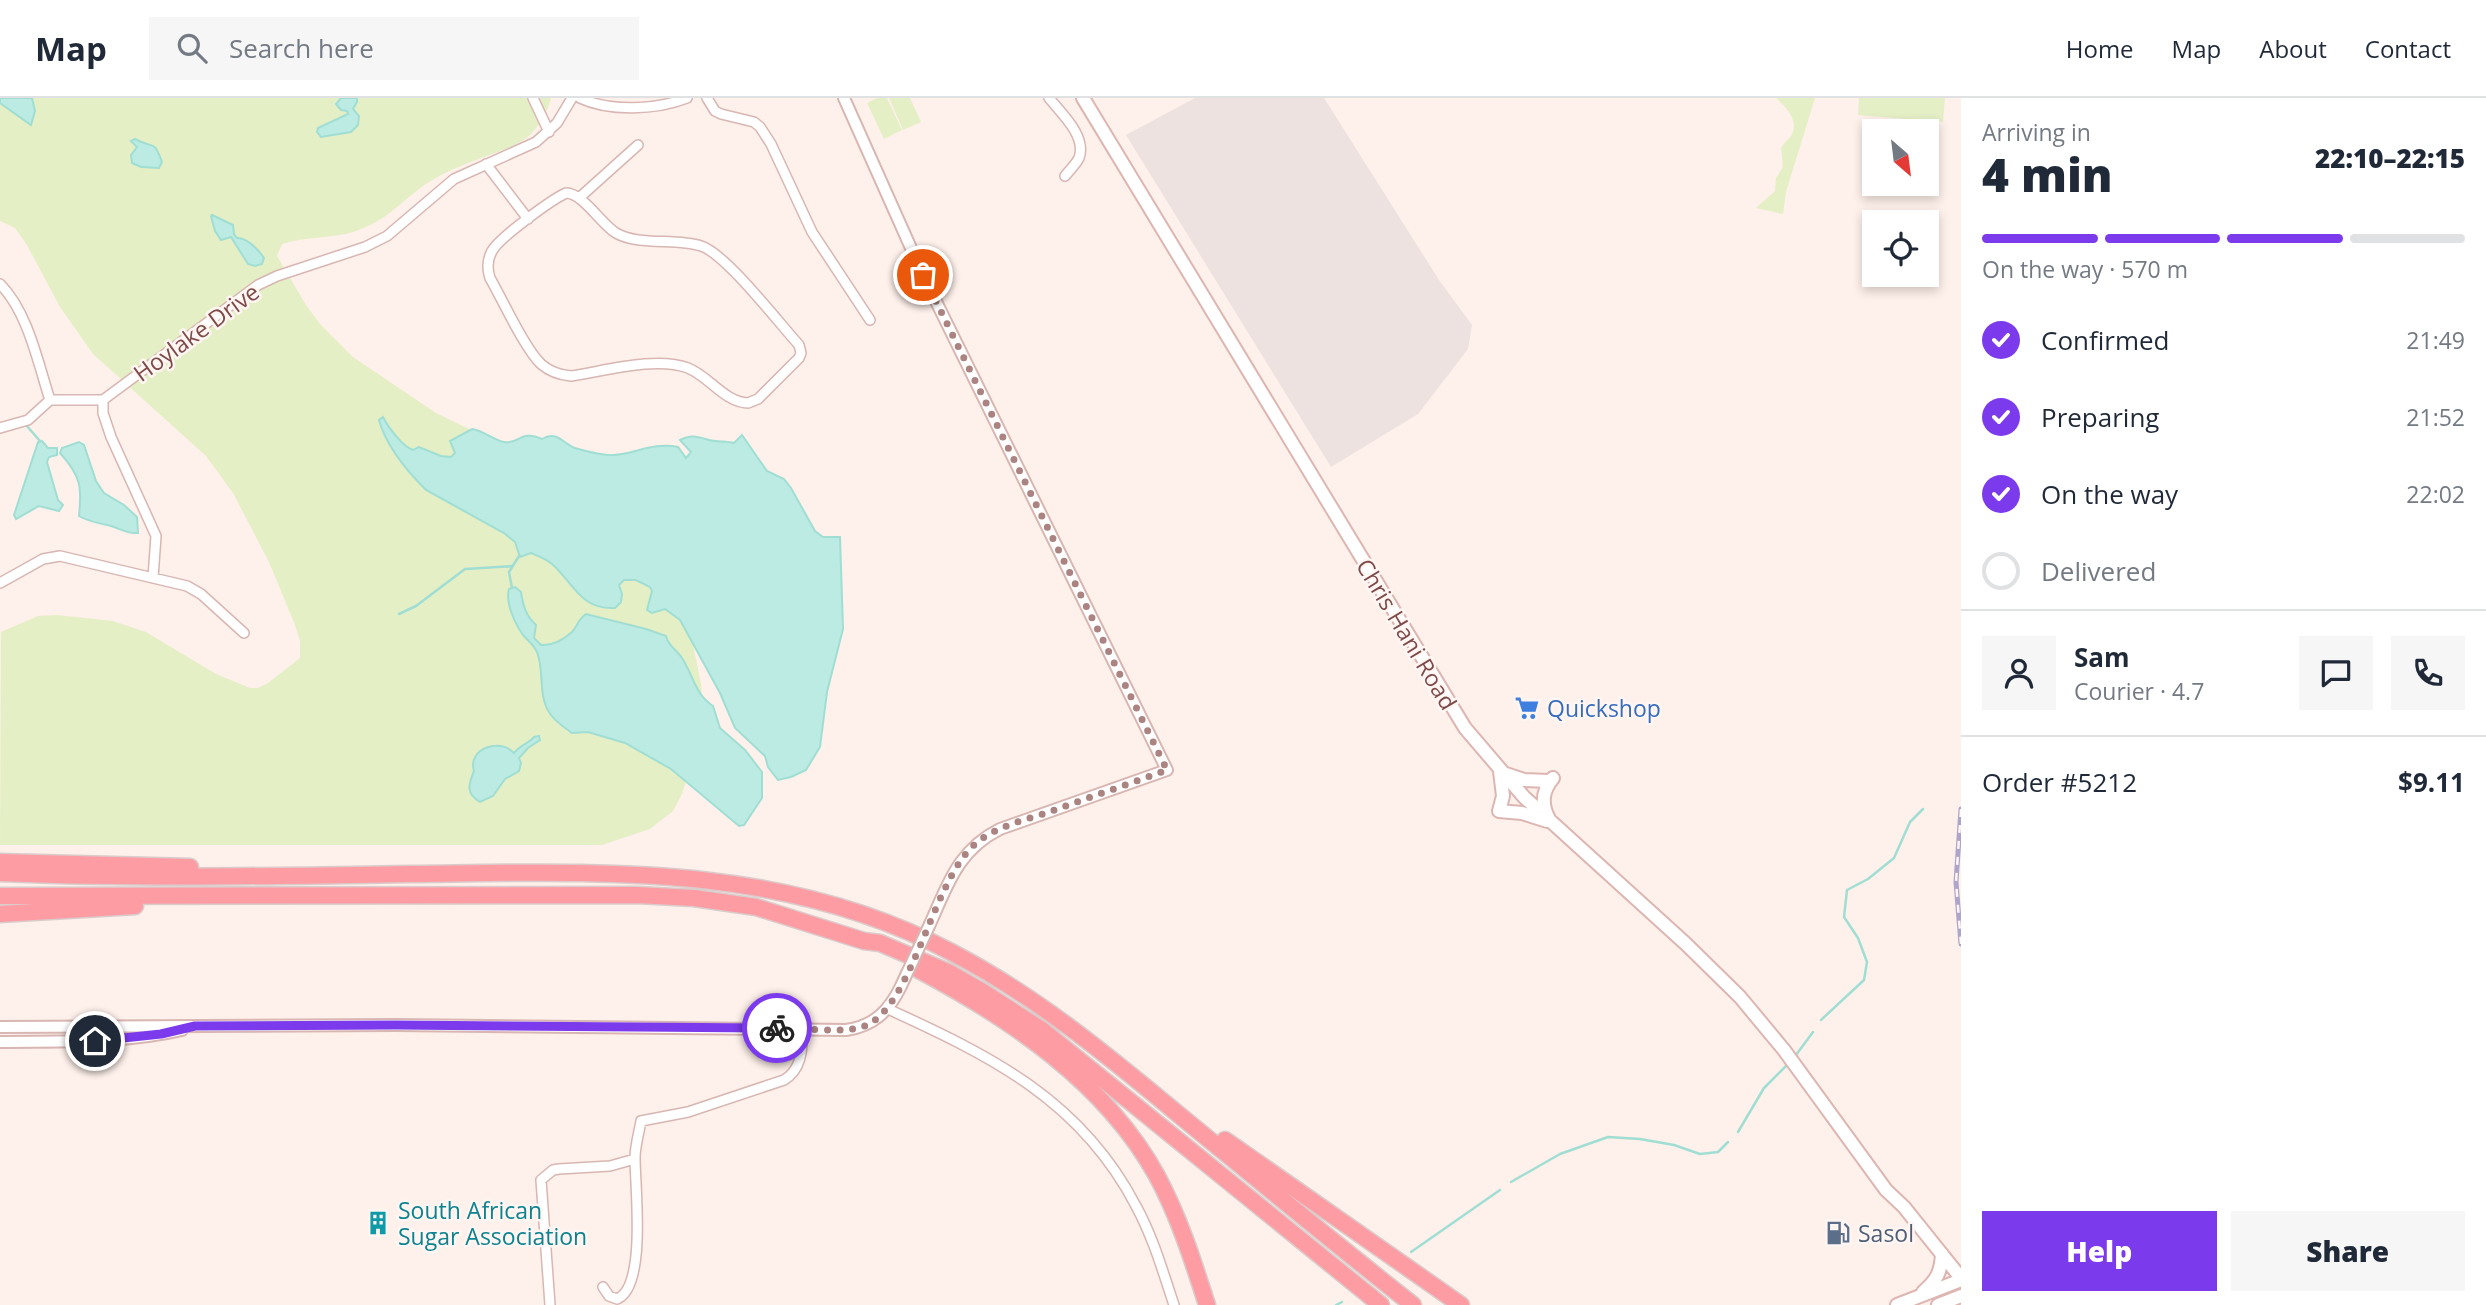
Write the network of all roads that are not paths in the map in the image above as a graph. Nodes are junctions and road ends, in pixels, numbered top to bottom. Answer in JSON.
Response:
{"nodes":[{"id":1,"x":533,"y":98,"type":"edge"},
{"id":2,"x":572,"y":98,"type":"edge"},
{"id":3,"x":580,"y":98,"type":"edge"},
{"id":4,"x":687,"y":98,"type":"edge"},
{"id":5,"x":707,"y":98,"type":"edge"},
{"id":6,"x":844,"y":98,"type":"edge"},
{"id":7,"x":1049,"y":98,"type":"edge"},
{"id":8,"x":1083,"y":98,"type":"edge"},
{"id":9,"x":549,"y":132,"type":"junction"},
{"id":10,"x":638,"y":145,"type":"dead end"},
{"id":11,"x":486,"y":164,"type":"junction"},
{"id":12,"x":1065,"y":176,"type":"dead end"},
{"id":13,"x":579,"y":198,"type":"junction"},
{"id":14,"x":528,"y":219,"type":"junction"},
{"id":15,"x":0,"y":284,"type":"edge"},
{"id":16,"x":870,"y":320,"type":"dead end"},
{"id":17,"x":50,"y":400,"type":"junction"},
{"id":18,"x":103,"y":400,"type":"junction"},
{"id":19,"x":0,"y":428,"type":"edge"},
{"id":20,"x":153,"y":578,"type":"junction"},
{"id":21,"x":0,"y":583,"type":"edge"},
{"id":22,"x":244,"y":633,"type":"dead end"},
{"id":23,"x":1500,"y":771,"type":"junction"},
{"id":24,"x":1551,"y":822,"type":"junction"},
{"id":25,"x":0,"y":862,"type":"edge"},
{"id":26,"x":0,"y":873,"type":"edge"},
{"id":27,"x":360,"y":875,"type":"junction"},
{"id":28,"x":0,"y":896,"type":"edge"},
{"id":29,"x":309,"y":896,"type":"junction"},
{"id":30,"x":0,"y":914,"type":"edge"},
{"id":31,"x":864,"y":941,"type":"junction"},
{"id":32,"x":888,"y":1009,"type":"junction"},
{"id":33,"x":195,"y":1026,"type":"junction"},
{"id":34,"x":0,"y":1027,"type":"edge"},
{"id":35,"x":803,"y":1028,"type":"junction"},
{"id":36,"x":0,"y":1042,"type":"edge"},
{"id":37,"x":1142,"y":1084,"type":"junction"},
{"id":38,"x":635,"y":1159,"type":"junction"},
{"id":39,"x":1942,"y":1254,"type":"junction"},
{"id":40,"x":1961,"y":1279,"type":"edge"},
{"id":41,"x":603,"y":1287,"type":"dead end"},
{"id":42,"x":1961,"y":1296,"type":"edge"},
{"id":43,"x":1914,"y":1298,"type":"junction"},
{"id":44,"x":550,"y":1305,"type":"edge"},
{"id":45,"x":1174,"y":1305,"type":"edge"},
{"id":46,"x":1207,"y":1305,"type":"edge"},
{"id":47,"x":1381,"y":1305,"type":"edge"},
{"id":48,"x":1413,"y":1305,"type":"edge"},
{"id":49,"x":1461,"y":1305,"type":"edge"},
{"id":50,"x":1898,"y":1305,"type":"edge"},
{"id":51,"x":1938,"y":1305,"type":"edge"}],
"edges":[{"from":1,"to":9,"type":"street"},
{"from":2,"to":9,"type":"street","name":"Hoylake Drive"},
{"from":3,"to":4,"type":"street"},
{"from":5,"to":16,"type":"street"},
{"from":6,"to":32,"type":"street","bridge":true},
{"from":7,"to":12,"type":"street"},
{"from":8,"to":23,"type":"main road","name":"Chris Hani Road"},
{"from":9,"to":11,"type":"street","name":"Hoylake Drive"},
{"from":10,"to":13,"type":"street"},
{"from":11,"to":14,"type":"street"},
{"from":11,"to":18,"type":"street","name":"Hoylake Drive"},
{"from":13,"to":14,"type":"street"},
{"from":13,"to":14,"type":"street"},
{"from":15,"to":17,"type":"street"},
{"from":17,"to":18,"type":"street"},
{"from":17,"to":19,"type":"street"},
{"from":18,"to":20,"type":"street"},
{"from":20,"to":21,"type":"street"},
{"from":20,"to":22,"type":"street"},
{"from":23,"to":24,"type":"main road","name":"Chris Hani Road"},
{"from":23,"to":24,"type":"main road"},
{"from":23,"to":24,"type":"main road"},
{"from":24,"to":39,"type":"main road","name":"Chris Hani Road"},
{"from":25,"to":27,"type":"highway"},
{"from":26,"to":27,"type":"highway"},
{"from":27,"to":37,"type":"highway"},
{"from":28,"to":29,"type":"highway"},
{"from":29,"to":30,"type":"highway"},
{"from":29,"to":31,"type":"highway"},
{"from":31,"to":46,"type":"highway"},
{"from":31,"to":47,"type":"highway"},
{"from":32,"to":35,"type":"street"},
{"from":32,"to":45,"type":"street"},
{"from":33,"to":34,"type":"street"},
{"from":33,"to":35,"type":"street"},
{"from":33,"to":36,"type":"street"},
{"from":35,"to":38,"type":"street"},
{"from":37,"to":48,"type":"highway"},
{"from":37,"to":49,"type":"highway"},
{"from":38,"to":41,"type":"street"},
{"from":38,"to":44,"type":"street"},
{"from":39,"to":40,"type":"main road","name":"Chris Hani Road"},
{"from":39,"to":43,"type":"main road"},
{"from":40,"to":43,"type":"main road"},
{"from":42,"to":51,"type":"main road"},
{"from":43,"to":50,"type":"main road"}]}
